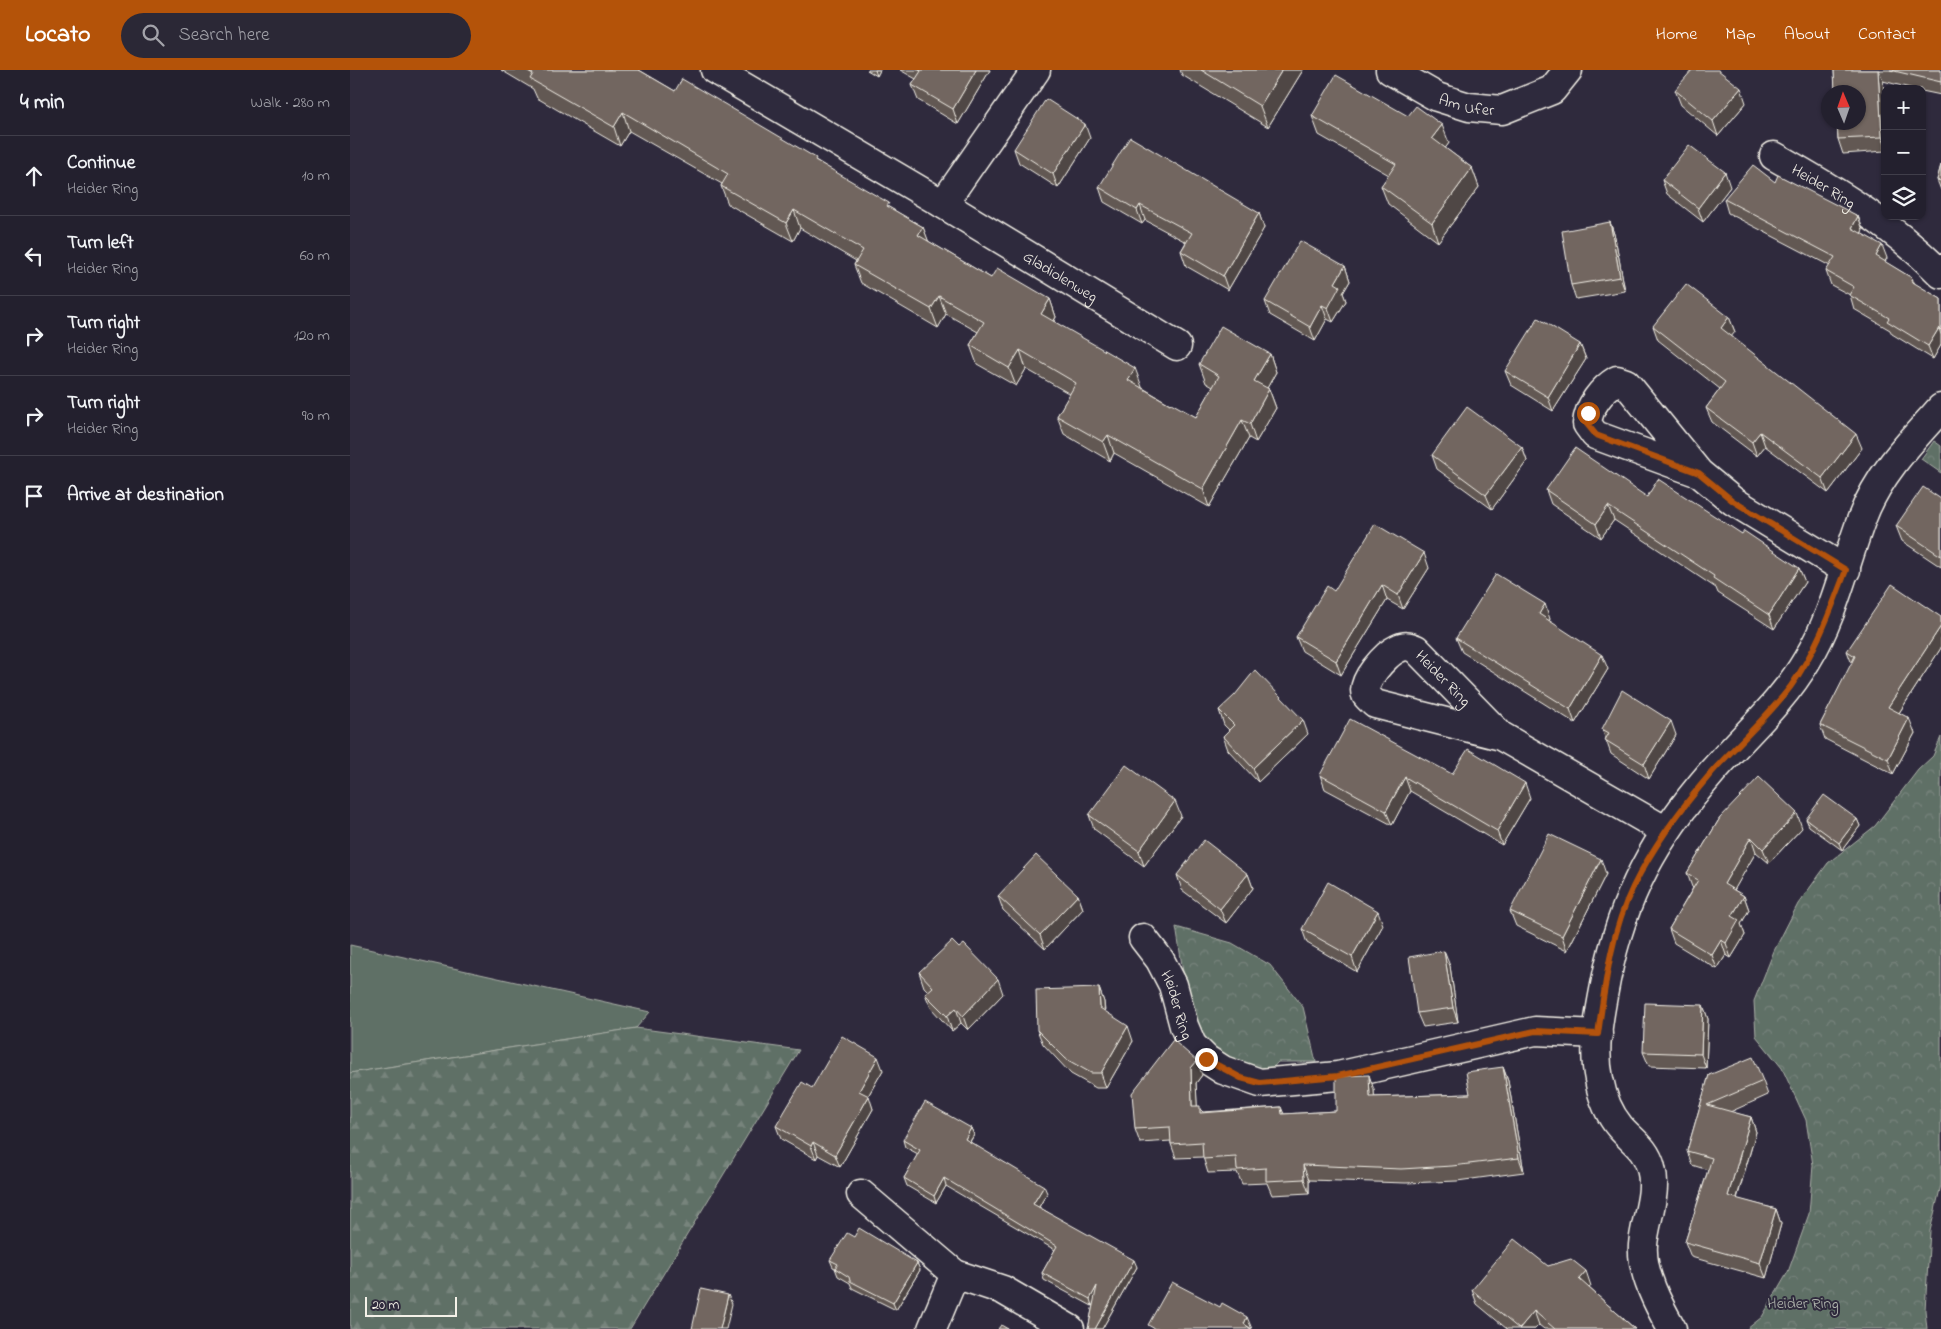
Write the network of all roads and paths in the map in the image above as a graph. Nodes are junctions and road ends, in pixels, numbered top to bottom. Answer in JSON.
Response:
{"nodes":[{"id":1,"x":715,"y":70,"type":"edge"},
{"id":2,"x":1036,"y":70,"type":"edge"},
{"id":3,"x":1390,"y":70,"type":"edge"},
{"id":4,"x":1568,"y":70,"type":"edge"},
{"id":5,"x":1774,"y":156,"type":"dead end"},
{"id":6,"x":942,"y":204,"type":"junction"},
{"id":7,"x":1941,"y":274,"type":"edge"},
{"id":8,"x":1177,"y":346,"type":"dead end"},
{"id":9,"x":1941,"y":408,"type":"edge"},
{"id":10,"x":1699,"y":473,"type":"dead end"},
{"id":11,"x":1846,"y":570,"type":"junction"},
{"id":12,"x":1500,"y":736,"type":"dead end"},
{"id":13,"x":1666,"y":831,"type":"junction"},
{"id":14,"x":1143,"y":938,"type":"dead end"},
{"id":15,"x":1598,"y":1034,"type":"junction"},
{"id":16,"x":861,"y":1194,"type":"dead end"},
{"id":17,"x":955,"y":1274,"type":"junction"},
{"id":18,"x":932,"y":1329,"type":"edge"},
{"id":19,"x":1070,"y":1329,"type":"edge"},
{"id":20,"x":1672,"y":1329,"type":"edge"}],
"edges":[{"from":1,"to":6,"type":"street","name":"Gladiolenweg"},
{"from":2,"to":6,"type":"street"},
{"from":3,"to":4,"type":"street","name":"Am Ufer"},
{"from":5,"to":7,"type":"street","name":"Heider Ring"},
{"from":6,"to":8,"type":"street","name":"Gladiolenweg"},
{"from":9,"to":11,"type":"street"},
{"from":10,"to":11,"type":"street"},
{"from":11,"to":13,"type":"street"},
{"from":12,"to":13,"type":"street"},
{"from":13,"to":15,"type":"street"},
{"from":14,"to":15,"type":"street","name":"Heider Ring"},
{"from":15,"to":20,"type":"street"},
{"from":16,"to":17,"type":"street"},
{"from":17,"to":18,"type":"street"},
{"from":17,"to":19,"type":"street"}]}
